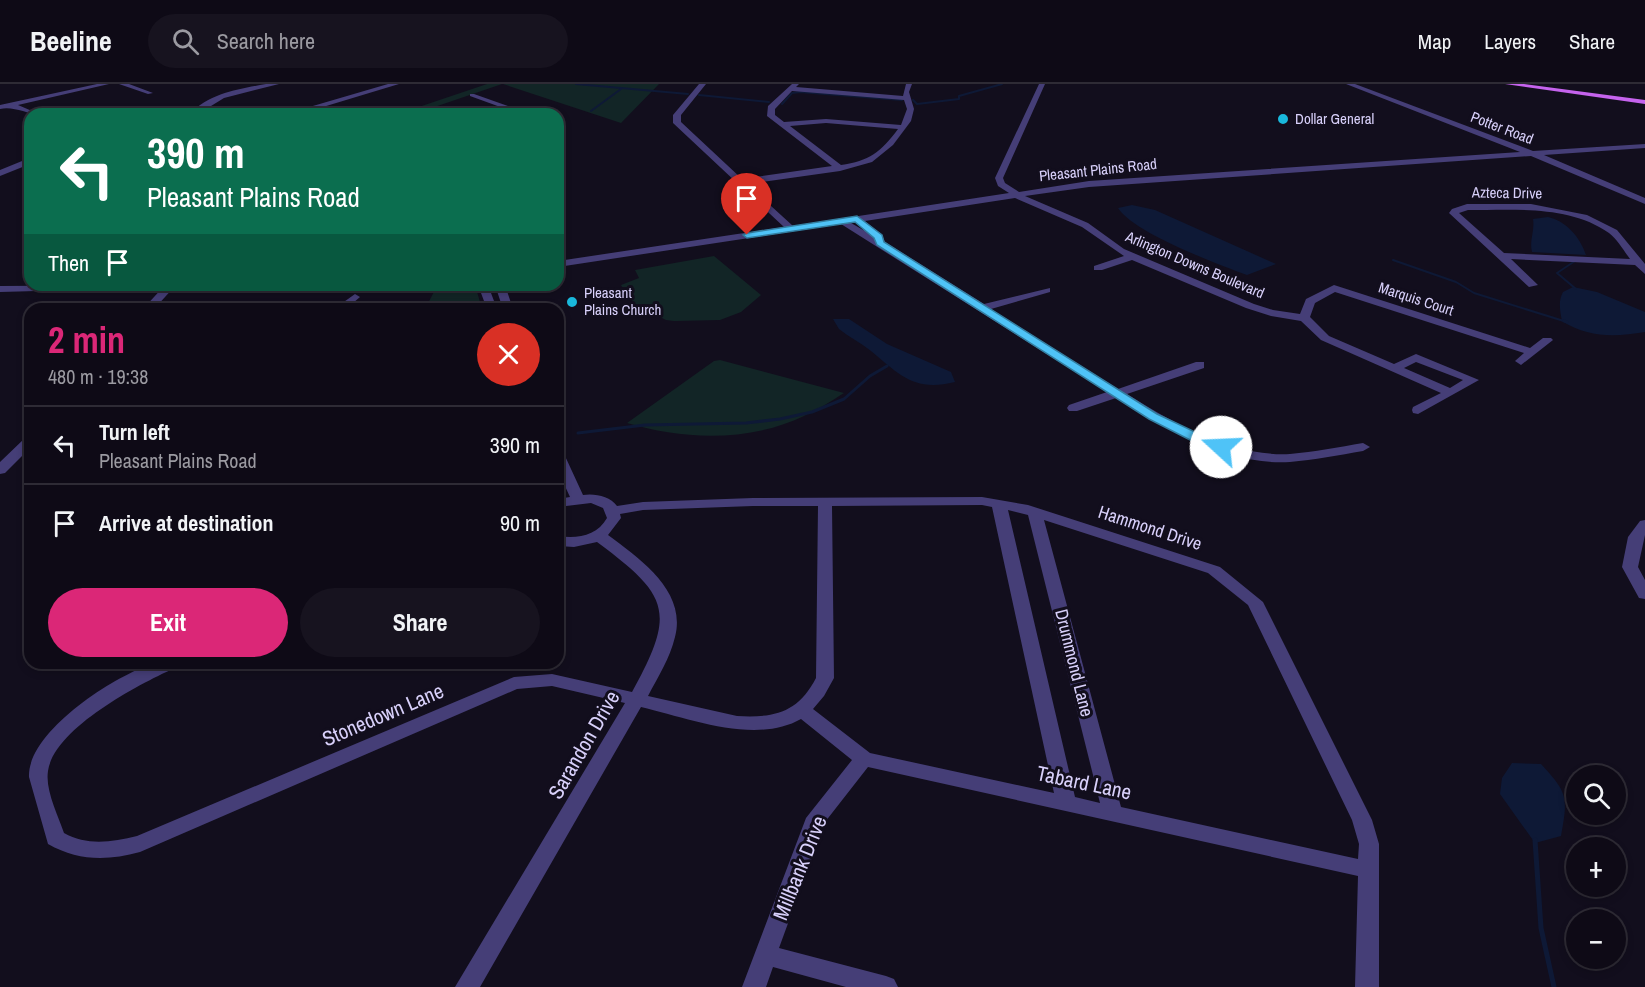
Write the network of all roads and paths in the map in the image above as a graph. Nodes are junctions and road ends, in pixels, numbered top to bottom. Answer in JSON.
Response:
{"nodes":[{"id":1,"x":106,"y":84,"type":"edge"},
{"id":2,"x":122,"y":84,"type":"edge"},
{"id":3,"x":276,"y":84,"type":"edge"},
{"id":4,"x":396,"y":84,"type":"edge"},
{"id":5,"x":703,"y":84,"type":"edge"},
{"id":6,"x":909,"y":84,"type":"edge"},
{"id":7,"x":1035,"y":84,"type":"edge"},
{"id":8,"x":1042,"y":84,"type":"edge"},
{"id":9,"x":1349,"y":84,"type":"edge"},
{"id":10,"x":1508,"y":84,"type":"edge"},
{"id":11,"x":793,"y":87,"type":"edge"},
{"id":12,"x":150,"y":93,"type":"dead end"},
{"id":13,"x":472,"y":95,"type":"dead end"},
{"id":14,"x":905,"y":98,"type":"junction"},
{"id":15,"x":1645,"y":102,"type":"edge"},
{"id":16,"x":10,"y":105,"type":"junction"},
{"id":17,"x":0,"y":107,"type":"edge"},
{"id":18,"x":200,"y":108,"type":"edge"},
{"id":19,"x":310,"y":108,"type":"dead end"},
{"id":20,"x":510,"y":108,"type":"edge"},
{"id":21,"x":24,"y":110,"type":"edge"},
{"id":22,"x":781,"y":125,"type":"junction"},
{"id":23,"x":901,"y":127,"type":"junction"},
{"id":24,"x":1645,"y":146,"type":"edge"},
{"id":25,"x":1532,"y":154,"type":"junction"},
{"id":26,"x":24,"y":163,"type":"edge"},
{"id":27,"x":840,"y":168,"type":"junction"},
{"id":28,"x":2,"y":173,"type":"edge"},
{"id":29,"x":24,"y":175,"type":"edge"},
{"id":30,"x":741,"y":182,"type":"junction"},
{"id":31,"x":1016,"y":195,"type":"junction"},
{"id":32,"x":1645,"y":201,"type":"edge"},
{"id":33,"x":857,"y":219,"type":"junction"},
{"id":34,"x":842,"y":221,"type":"junction"},
{"id":35,"x":791,"y":229,"type":"junction"},
{"id":36,"x":880,"y":243,"type":"junction"},
{"id":37,"x":1627,"y":248,"type":"junction"},
{"id":38,"x":1645,"y":250,"type":"edge"},
{"id":39,"x":1133,"y":256,"type":"junction"},
{"id":40,"x":1500,"y":256,"type":"junction"},
{"id":41,"x":1636,"y":262,"type":"junction"},
{"id":42,"x":564,"y":263,"type":"edge"},
{"id":43,"x":1098,"y":268,"type":"dead end"},
{"id":44,"x":1645,"y":271,"type":"edge"},
{"id":45,"x":1533,"y":285,"type":"dead end"},
{"id":46,"x":24,"y":288,"type":"edge"},
{"id":47,"x":0,"y":289,"type":"edge"},
{"id":48,"x":1046,"y":290,"type":"dead end"},
{"id":49,"x":165,"y":291,"type":"edge"},
{"id":50,"x":355,"y":297,"type":"dead end"},
{"id":51,"x":154,"y":303,"type":"edge"},
{"id":52,"x":347,"y":303,"type":"edge"},
{"id":53,"x":981,"y":308,"type":"junction"},
{"id":54,"x":1304,"y":318,"type":"junction"},
{"id":55,"x":1547,"y":340,"type":"dead end"},
{"id":56,"x":1532,"y":352,"type":"junction"},
{"id":57,"x":1521,"y":361,"type":"dead end"},
{"id":58,"x":1200,"y":365,"type":"dead end"},
{"id":59,"x":1394,"y":368,"type":"junction"},
{"id":60,"x":1450,"y":392,"type":"junction"},
{"id":61,"x":1115,"y":393,"type":"junction"},
{"id":62,"x":1072,"y":408,"type":"dead end"},
{"id":63,"x":1418,"y":410,"type":"dead end"},
{"id":64,"x":24,"y":447,"type":"edge"},
{"id":65,"x":1363,"y":447,"type":"dead end"},
{"id":66,"x":564,"y":469,"type":"edge"},
{"id":67,"x":0,"y":470,"type":"edge"},
{"id":68,"x":578,"y":499,"type":"junction"},
{"id":69,"x":564,"y":502,"type":"edge"},
{"id":70,"x":825,"y":502,"type":"junction"},
{"id":71,"x":999,"y":504,"type":"junction"},
{"id":72,"x":614,"y":511,"type":"junction"},
{"id":73,"x":1035,"y":512,"type":"junction"},
{"id":74,"x":1645,"y":524,"type":"edge"},
{"id":75,"x":598,"y":535,"type":"junction"},
{"id":76,"x":564,"y":541,"type":"edge"},
{"id":77,"x":1645,"y":594,"type":"edge"},
{"id":78,"x":157,"y":669,"type":"edge"},
{"id":79,"x":637,"y":699,"type":"junction"},
{"id":80,"x":803,"y":711,"type":"junction"},
{"id":81,"x":864,"y":759,"type":"junction"},
{"id":82,"x":1066,"y":803,"type":"junction"},
{"id":83,"x":1113,"y":814,"type":"junction"},
{"id":84,"x":1369,"y":870,"type":"junction"},
{"id":85,"x":766,"y":955,"type":"junction"},
{"id":86,"x":467,"y":987,"type":"edge"},
{"id":87,"x":754,"y":987,"type":"edge"},
{"id":88,"x":886,"y":987,"type":"edge"},
{"id":89,"x":1367,"y":987,"type":"edge"}],
"edges":[{"from":1,"to":16,"type":"street"},
{"from":2,"to":12,"type":"street"},
{"from":3,"to":18,"type":"street"},
{"from":4,"to":19,"type":"street"},
{"from":5,"to":30,"type":"street"},
{"from":6,"to":14,"type":"street"},
{"from":7,"to":8,"type":"street"},
{"from":8,"to":31,"type":"street"},
{"from":9,"to":25,"type":"street","name":"Potter Road"},
{"from":10,"to":15,"type":"main road"},
{"from":11,"to":14,"type":"street"},
{"from":11,"to":22,"type":"street"},
{"from":13,"to":20,"type":"street"},
{"from":14,"to":23,"type":"street"},
{"from":16,"to":17,"type":"street"},
{"from":16,"to":21,"type":"street"},
{"from":22,"to":23,"type":"street"},
{"from":22,"to":27,"type":"street"},
{"from":23,"to":27,"type":"street"},
{"from":24,"to":25,"type":"street","name":"Pleasant Plains Road"},
{"from":25,"to":31,"type":"street","name":"Pleasant Plains Road"},
{"from":25,"to":32,"type":"street","name":"Potter Road"},
{"from":26,"to":28,"type":"street"},
{"from":27,"to":30,"type":"street"},
{"from":28,"to":29,"type":"street"},
{"from":30,"to":35,"type":"street"},
{"from":31,"to":33,"type":"street","name":"Pleasant Plains Road"},
{"from":31,"to":39,"type":"street","name":"Arlington Downs Boulevard"},
{"from":33,"to":34,"type":"street","name":"Pleasant Plains Road"},
{"from":33,"to":36,"type":"street"},
{"from":34,"to":35,"type":"street","name":"Pleasant Plains Road"},
{"from":34,"to":36,"type":"street"},
{"from":35,"to":42,"type":"street","name":"Pleasant Plains Road"},
{"from":36,"to":53,"type":"street"},
{"from":37,"to":38,"type":"street"},
{"from":37,"to":40,"type":"street","name":"Azteca Drive"},
{"from":37,"to":41,"type":"street","name":"Azteca Drive"},
{"from":39,"to":43,"type":"street"},
{"from":39,"to":54,"type":"street","name":"Arlington Downs Boulevard"},
{"from":40,"to":41,"type":"street"},
{"from":40,"to":45,"type":"street","name":"Azteca Drive"},
{"from":41,"to":44,"type":"street","name":"Azteca Drive"},
{"from":46,"to":47,"type":"street"},
{"from":48,"to":53,"type":"street"},
{"from":49,"to":51,"type":"street"},
{"from":50,"to":52,"type":"street"},
{"from":53,"to":61,"type":"street"},
{"from":54,"to":56,"type":"street","name":"Marquis Court"},
{"from":54,"to":59,"type":"street"},
{"from":55,"to":56,"type":"street"},
{"from":56,"to":57,"type":"street"},
{"from":58,"to":61,"type":"street"},
{"from":59,"to":60,"type":"street"},
{"from":59,"to":60,"type":"street"},
{"from":60,"to":63,"type":"street"},
{"from":61,"to":62,"type":"street"},
{"from":61,"to":65,"type":"street"},
{"from":64,"to":67,"type":"street"},
{"from":66,"to":68,"type":"street"},
{"from":68,"to":69,"type":"street"},
{"from":68,"to":72,"type":"street"},
{"from":70,"to":71,"type":"street","name":"Hammond Drive"},
{"from":70,"to":72,"type":"street","name":"Hammond Drive"},
{"from":70,"to":80,"type":"street"},
{"from":71,"to":73,"type":"street","name":"Hammond Drive"},
{"from":71,"to":82,"type":"street","name":"Drummond Lane"},
{"from":72,"to":75,"type":"street"},
{"from":73,"to":83,"type":"street","name":"Drummond Lane"},
{"from":73,"to":84,"type":"street","name":"Hammond Drive"},
{"from":74,"to":77,"type":"street"},
{"from":75,"to":76,"type":"street"},
{"from":75,"to":79,"type":"street","name":"Sarandon Drive"},
{"from":78,"to":79,"type":"street","name":"Stonedown Lane"},
{"from":79,"to":80,"type":"street","name":"Stonedown Lane"},
{"from":79,"to":86,"type":"street","name":"Sarandon Drive"},
{"from":80,"to":81,"type":"street","name":"Tabard Lane"},
{"from":81,"to":82,"type":"street","name":"Tabard Lane"},
{"from":81,"to":85,"type":"street","name":"Millbank Drive"},
{"from":82,"to":83,"type":"street","name":"Tabard Lane"},
{"from":83,"to":84,"type":"street","name":"Tabard Lane"},
{"from":84,"to":89,"type":"street","name":"Hammond Drive"},
{"from":85,"to":87,"type":"street","name":"Millbank Drive"},
{"from":85,"to":88,"type":"street"}]}
